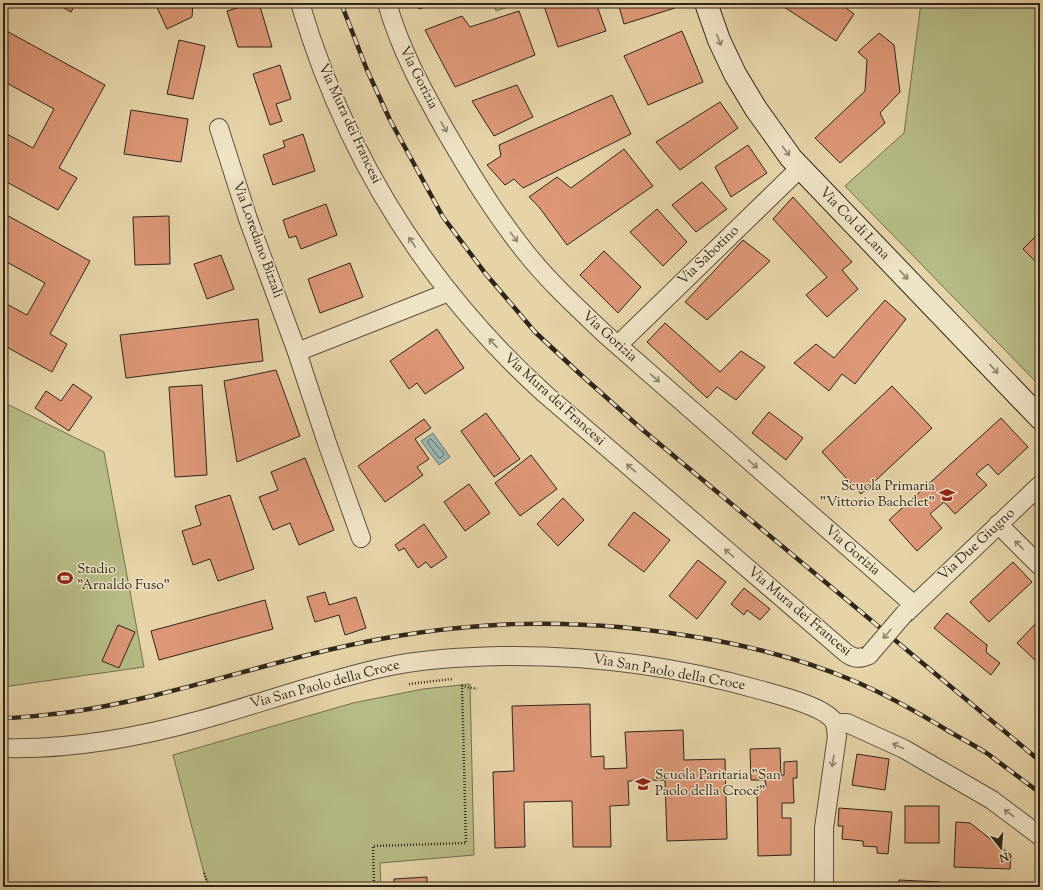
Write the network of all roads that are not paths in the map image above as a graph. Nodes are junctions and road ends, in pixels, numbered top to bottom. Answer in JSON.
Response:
{"nodes":[{"id":1,"x":300,"y":3,"type":"edge"},
{"id":2,"x":387,"y":3,"type":"edge"},
{"id":3,"x":706,"y":3,"type":"edge"},
{"id":4,"x":219,"y":128,"type":"dead end"},
{"id":5,"x":800,"y":168,"type":"junction"},
{"id":6,"x":448,"y":292,"type":"junction"},
{"id":7,"x":618,"y":345,"type":"junction"},
{"id":8,"x":297,"y":352,"type":"junction"},
{"id":9,"x":1040,"y":418,"type":"edge"},
{"id":10,"x":1040,"y":485,"type":"edge"},
{"id":11,"x":998,"y":524,"type":"junction"},
{"id":12,"x":361,"y":538,"type":"dead end"},
{"id":13,"x":1040,"y":566,"type":"edge"},
{"id":14,"x":909,"y":609,"type":"junction"},
{"id":15,"x":835,"y":723,"type":"junction"},
{"id":16,"x":3,"y":748,"type":"edge"},
{"id":17,"x":1040,"y":836,"type":"edge"},
{"id":18,"x":824,"y":887,"type":"edge"}],
"edges":[{"from":6,"to":1,"type":"street","name":"Via Mura dei Francesi","one_way":true},
{"from":2,"to":7,"type":"street","name":"Via Gorizia","one_way":true},
{"from":3,"to":5,"type":"street","name":"Via Col di Lana","one_way":true},
{"from":4,"to":8,"type":"street","name":"Via Loredano Bizzali"},
{"from":5,"to":7,"type":"street","name":"Via Sabotino"},
{"from":5,"to":9,"type":"street","name":"Via Col di Lana","one_way":true},
{"from":6,"to":8,"type":"street"},
{"from":14,"to":6,"type":"street","name":"Via Mura dei Francesi","one_way":true,"bridge":true},
{"from":7,"to":14,"type":"street","name":"Via Gorizia","one_way":true},
{"from":8,"to":12,"type":"street","name":"Via Loredano Bizzali"},
{"from":10,"to":11,"type":"street","name":"Via Due Giugno"},
{"from":13,"to":11,"type":"street","one_way":true},
{"from":11,"to":14,"type":"street","name":"Via Due Giugno"},
{"from":15,"to":16,"type":"street","name":"Via San Paolo della Croce"},
{"from":17,"to":15,"type":"street","one_way":true},
{"from":15,"to":18,"type":"street","one_way":true}]}
